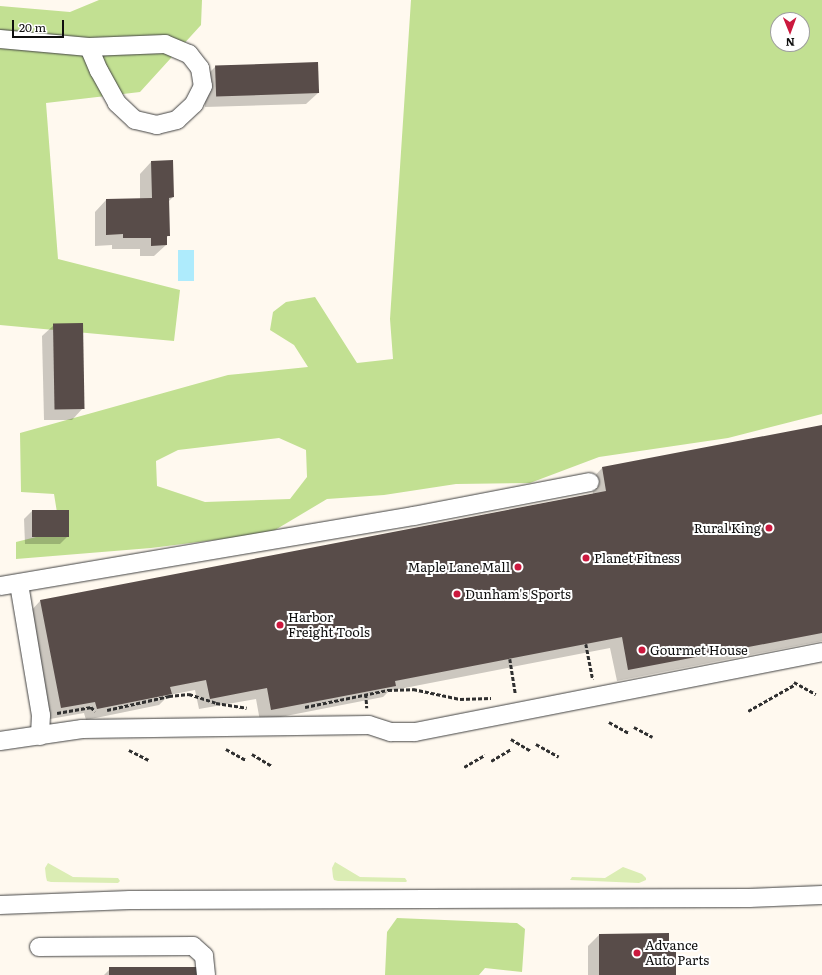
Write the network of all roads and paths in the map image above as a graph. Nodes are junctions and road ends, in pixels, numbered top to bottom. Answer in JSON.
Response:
{"nodes":[{"id":1,"x":0,"y":39,"type":"edge"},
{"id":2,"x":89,"y":46,"type":"junction"},
{"id":3,"x":590,"y":482,"type":"dead end"},
{"id":4,"x":19,"y":584,"type":"junction"},
{"id":5,"x":0,"y":586,"type":"edge"},
{"id":6,"x":586,"y":644,"type":"dead end"},
{"id":7,"x":822,"y":652,"type":"edge"},
{"id":8,"x":510,"y":659,"type":"dead end"},
{"id":9,"x":816,"y":694,"type":"dead end"},
{"id":10,"x":595,"y":696,"type":"junction"},
{"id":11,"x":510,"y":697,"type":"dead end"},
{"id":12,"x":495,"y":698,"type":"dead end"},
{"id":13,"x":299,"y":708,"type":"dead end"},
{"id":14,"x":253,"y":709,"type":"dead end"},
{"id":15,"x":748,"y":711,"type":"dead end"},
{"id":16,"x":41,"y":716,"type":"junction"},
{"id":17,"x":609,"y":722,"type":"dead end"},
{"id":18,"x":634,"y":726,"type":"dead end"},
{"id":19,"x":629,"y":733,"type":"dead end"},
{"id":20,"x":40,"y":736,"type":"junction"},
{"id":21,"x":653,"y":737,"type":"dead end"},
{"id":22,"x":511,"y":739,"type":"dead end"},
{"id":23,"x":0,"y":741,"type":"edge"},
{"id":24,"x":536,"y":744,"type":"dead end"},
{"id":25,"x":226,"y":749,"type":"dead end"},
{"id":26,"x":511,"y":749,"type":"dead end"},
{"id":27,"x":129,"y":750,"type":"dead end"},
{"id":28,"x":531,"y":751,"type":"dead end"},
{"id":29,"x":252,"y":754,"type":"dead end"},
{"id":30,"x":485,"y":755,"type":"dead end"},
{"id":31,"x":559,"y":757,"type":"dead end"},
{"id":32,"x":149,"y":760,"type":"dead end"},
{"id":33,"x":246,"y":760,"type":"dead end"},
{"id":34,"x":491,"y":760,"type":"dead end"},
{"id":35,"x":272,"y":766,"type":"dead end"},
{"id":36,"x":464,"y":767,"type":"dead end"},
{"id":37,"x":822,"y":895,"type":"edge"},
{"id":38,"x":0,"y":905,"type":"edge"},
{"id":39,"x":38,"y":947,"type":"dead end"},
{"id":40,"x":206,"y":975,"type":"edge"}],
"edges":[{"from":1,"to":2,"type":"lane"},
{"from":2,"to":2,"type":"lane"},
{"from":3,"to":4,"type":"lane"},
{"from":4,"to":5,"type":"lane"},
{"from":4,"to":16,"type":"lane"},
{"from":6,"to":10,"type":"path"},
{"from":7,"to":10,"type":"lane"},
{"from":8,"to":11,"type":"path"},
{"from":9,"to":15,"type":"path"},
{"from":10,"to":20,"type":"lane"},
{"from":12,"to":13,"type":"path"},
{"from":14,"to":16,"type":"path"},
{"from":16,"to":20,"type":"lane"},
{"from":17,"to":19,"type":"path"},
{"from":18,"to":21,"type":"path"},
{"from":20,"to":23,"type":"lane"},
{"from":22,"to":28,"type":"path"},
{"from":24,"to":31,"type":"path"},
{"from":25,"to":33,"type":"path"},
{"from":26,"to":34,"type":"path"},
{"from":27,"to":32,"type":"path"},
{"from":29,"to":35,"type":"path"},
{"from":30,"to":36,"type":"path"},
{"from":37,"to":38,"type":"lane"},
{"from":39,"to":40,"type":"lane"}]}
